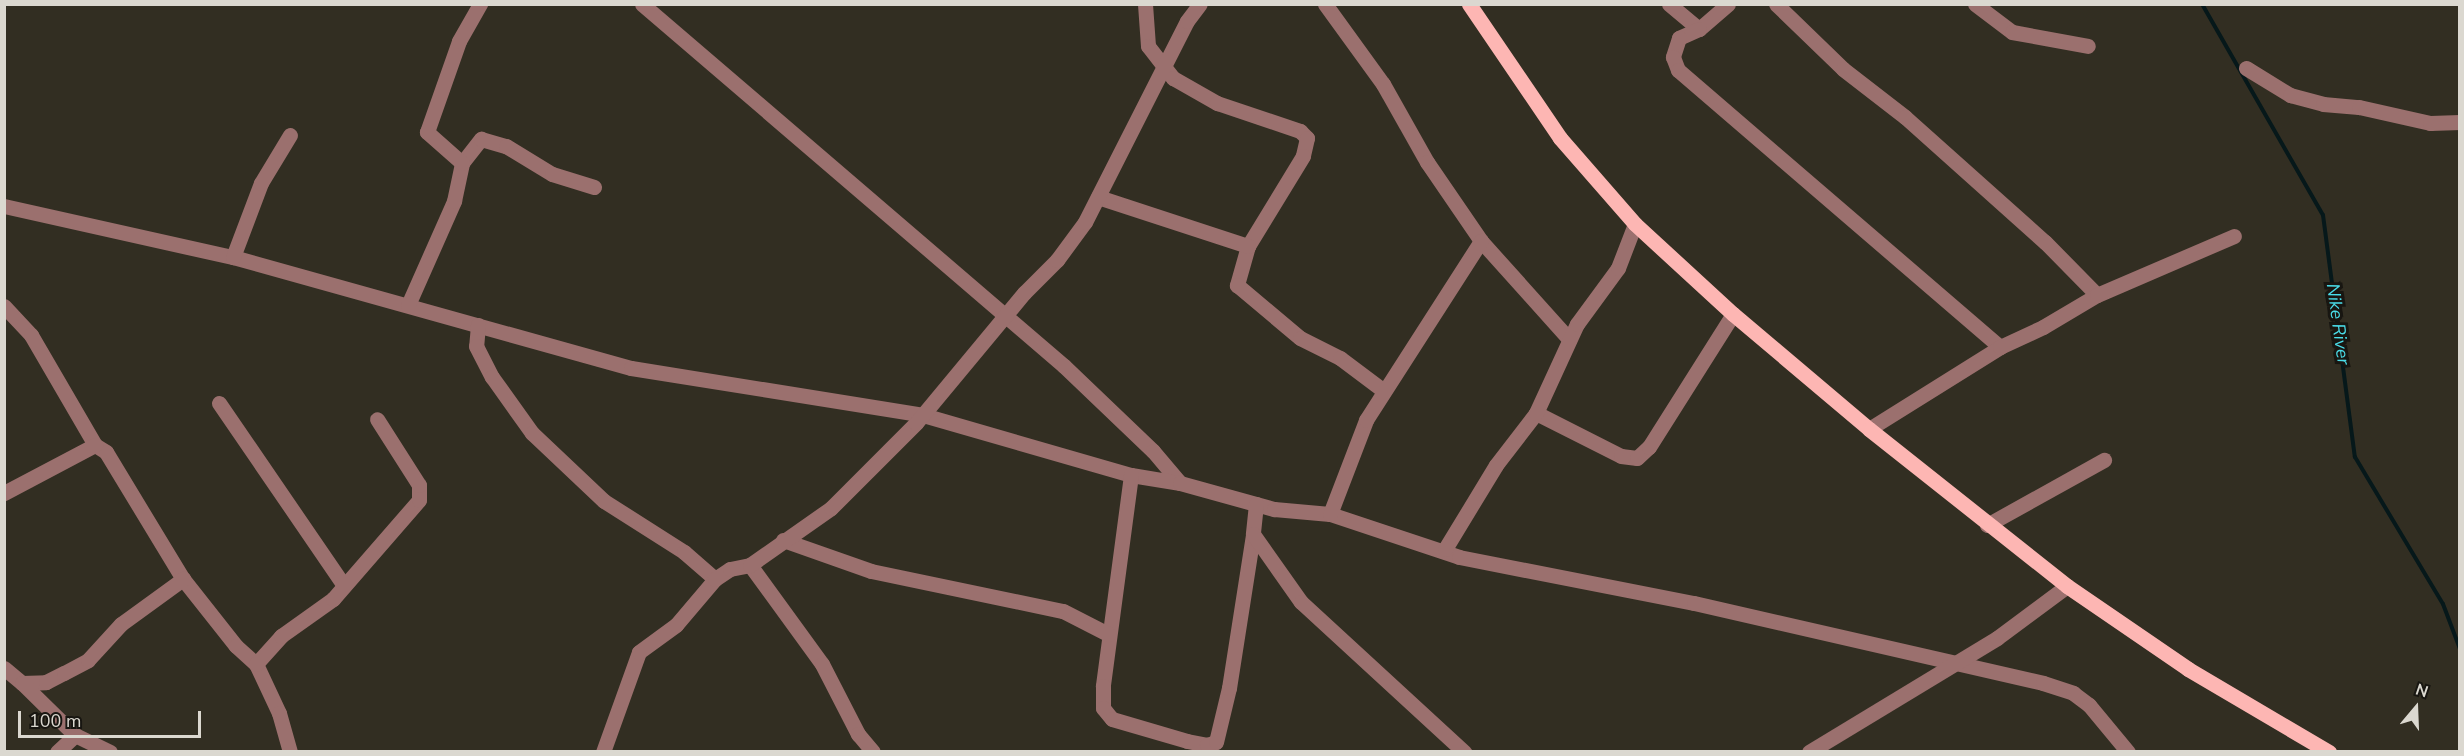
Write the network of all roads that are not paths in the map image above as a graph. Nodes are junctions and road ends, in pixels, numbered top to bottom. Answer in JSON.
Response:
{"nodes":[{"id":1,"x":480,"y":4,"type":"edge"},
{"id":2,"x":642,"y":4,"type":"edge"},
{"id":3,"x":1145,"y":4,"type":"edge"},
{"id":4,"x":1200,"y":4,"type":"edge"},
{"id":5,"x":1325,"y":4,"type":"edge"},
{"id":6,"x":1669,"y":4,"type":"edge"},
{"id":7,"x":1728,"y":4,"type":"edge"},
{"id":8,"x":1776,"y":4,"type":"edge"},
{"id":9,"x":1975,"y":4,"type":"edge"},
{"id":10,"x":1470,"y":5,"type":"edge"},
{"id":11,"x":1699,"y":29,"type":"junction"},
{"id":12,"x":2088,"y":46,"type":"dead end"},
{"id":13,"x":1166,"y":64,"type":"junction"},
{"id":14,"x":2246,"y":68,"type":"dead end"},
{"id":15,"x":2460,"y":122,"type":"edge"},
{"id":16,"x":290,"y":135,"type":"dead end"},
{"id":17,"x":462,"y":163,"type":"junction"},
{"id":18,"x":594,"y":187,"type":"dead end"},
{"id":19,"x":1098,"y":197,"type":"junction"},
{"id":20,"x":4,"y":206,"type":"edge"},
{"id":21,"x":1635,"y":224,"type":"junction"},
{"id":22,"x":2234,"y":236,"type":"dead end"},
{"id":23,"x":1481,"y":241,"type":"junction"},
{"id":24,"x":1248,"y":246,"type":"junction"},
{"id":25,"x":233,"y":257,"type":"junction"},
{"id":26,"x":2097,"y":295,"type":"junction"},
{"id":27,"x":408,"y":305,"type":"junction"},
{"id":28,"x":4,"y":306,"type":"edge"},
{"id":29,"x":1733,"y":314,"type":"junction"},
{"id":30,"x":1008,"y":317,"type":"junction"},
{"id":31,"x":478,"y":325,"type":"junction"},
{"id":32,"x":1569,"y":339,"type":"junction"},
{"id":33,"x":2000,"y":347,"type":"junction"},
{"id":34,"x":1384,"y":391,"type":"junction"},
{"id":35,"x":219,"y":403,"type":"dead end"},
{"id":36,"x":1536,"y":413,"type":"junction"},
{"id":37,"x":922,"y":415,"type":"junction"},
{"id":38,"x":377,"y":419,"type":"dead end"},
{"id":39,"x":1869,"y":429,"type":"junction"},
{"id":40,"x":95,"y":445,"type":"junction"},
{"id":41,"x":2104,"y":460,"type":"dead end"},
{"id":42,"x":1131,"y":475,"type":"junction"},
{"id":43,"x":1180,"y":483,"type":"junction"},
{"id":44,"x":4,"y":493,"type":"edge"},
{"id":45,"x":1256,"y":504,"type":"junction"},
{"id":46,"x":1330,"y":514,"type":"junction"},
{"id":47,"x":1987,"y":525,"type":"junction"},
{"id":48,"x":1253,"y":534,"type":"junction"},
{"id":49,"x":783,"y":540,"type":"junction"},
{"id":50,"x":1445,"y":549,"type":"junction"},
{"id":51,"x":750,"y":565,"type":"junction"},
{"id":52,"x":183,"y":579,"type":"junction"},
{"id":53,"x":715,"y":579,"type":"junction"},
{"id":54,"x":343,"y":584,"type":"junction"},
{"id":55,"x":2067,"y":586,"type":"junction"},
{"id":56,"x":1108,"y":634,"type":"junction"},
{"id":57,"x":1949,"y":663,"type":"junction"},
{"id":58,"x":256,"y":664,"type":"junction"},
{"id":59,"x":4,"y":668,"type":"edge"},
{"id":60,"x":22,"y":683,"type":"junction"},
{"id":61,"x":75,"y":735,"type":"junction"},
{"id":62,"x":1820,"y":749,"type":"edge"},
{"id":63,"x":57,"y":752,"type":"edge"},
{"id":64,"x":110,"y":752,"type":"edge"},
{"id":65,"x":290,"y":752,"type":"edge"},
{"id":66,"x":603,"y":752,"type":"edge"},
{"id":67,"x":873,"y":752,"type":"edge"},
{"id":68,"x":1464,"y":752,"type":"edge"},
{"id":69,"x":2128,"y":752,"type":"edge"},
{"id":70,"x":2329,"y":752,"type":"edge"}],
"edges":[{"from":1,"to":17,"type":"street"},
{"from":2,"to":30,"type":"street"},
{"from":3,"to":13,"type":"street"},
{"from":4,"to":13,"type":"street"},
{"from":5,"to":23,"type":"street"},
{"from":6,"to":11,"type":"street"},
{"from":7,"to":11,"type":"street"},
{"from":8,"to":26,"type":"street"},
{"from":9,"to":12,"type":"street"},
{"from":10,"to":21,"type":"main road"},
{"from":11,"to":33,"type":"street"},
{"from":13,"to":19,"type":"street"},
{"from":13,"to":24,"type":"street"},
{"from":14,"to":15,"type":"street"},
{"from":16,"to":25,"type":"street"},
{"from":17,"to":18,"type":"street"},
{"from":17,"to":27,"type":"street"},
{"from":19,"to":24,"type":"street"},
{"from":19,"to":30,"type":"street"},
{"from":20,"to":25,"type":"street"},
{"from":21,"to":29,"type":"main road"},
{"from":21,"to":32,"type":"street"},
{"from":22,"to":26,"type":"street"},
{"from":23,"to":32,"type":"street"},
{"from":23,"to":34,"type":"street"},
{"from":24,"to":34,"type":"street"},
{"from":25,"to":27,"type":"street"},
{"from":26,"to":33,"type":"street"},
{"from":27,"to":31,"type":"street"},
{"from":28,"to":40,"type":"street"},
{"from":29,"to":36,"type":"street"},
{"from":29,"to":39,"type":"main road"},
{"from":30,"to":37,"type":"street"},
{"from":30,"to":43,"type":"street"},
{"from":31,"to":37,"type":"street"},
{"from":31,"to":53,"type":"street"},
{"from":32,"to":36,"type":"street"},
{"from":33,"to":39,"type":"street"},
{"from":34,"to":46,"type":"street"},
{"from":35,"to":54,"type":"street"},
{"from":36,"to":50,"type":"street"},
{"from":37,"to":42,"type":"street"},
{"from":37,"to":49,"type":"street"},
{"from":38,"to":54,"type":"street"},
{"from":39,"to":47,"type":"main road"},
{"from":40,"to":44,"type":"street"},
{"from":40,"to":52,"type":"street"},
{"from":41,"to":47,"type":"street"},
{"from":42,"to":43,"type":"street"},
{"from":42,"to":56,"type":"street"},
{"from":43,"to":45,"type":"street"},
{"from":45,"to":46,"type":"street"},
{"from":45,"to":48,"type":"street"},
{"from":46,"to":50,"type":"street"},
{"from":47,"to":55,"type":"main road"},
{"from":48,"to":56,"type":"street"},
{"from":48,"to":68,"type":"street"},
{"from":49,"to":51,"type":"street"},
{"from":49,"to":56,"type":"street"},
{"from":50,"to":57,"type":"street"},
{"from":51,"to":53,"type":"street"},
{"from":51,"to":67,"type":"street"},
{"from":52,"to":58,"type":"street"},
{"from":52,"to":60,"type":"street"},
{"from":53,"to":66,"type":"street"},
{"from":54,"to":58,"type":"street"},
{"from":55,"to":57,"type":"street"},
{"from":55,"to":70,"type":"main road"},
{"from":57,"to":62,"type":"street"},
{"from":57,"to":69,"type":"street"},
{"from":58,"to":65,"type":"street"},
{"from":59,"to":60,"type":"street"},
{"from":60,"to":61,"type":"street"},
{"from":61,"to":63,"type":"street"},
{"from":61,"to":64,"type":"street"}]}
